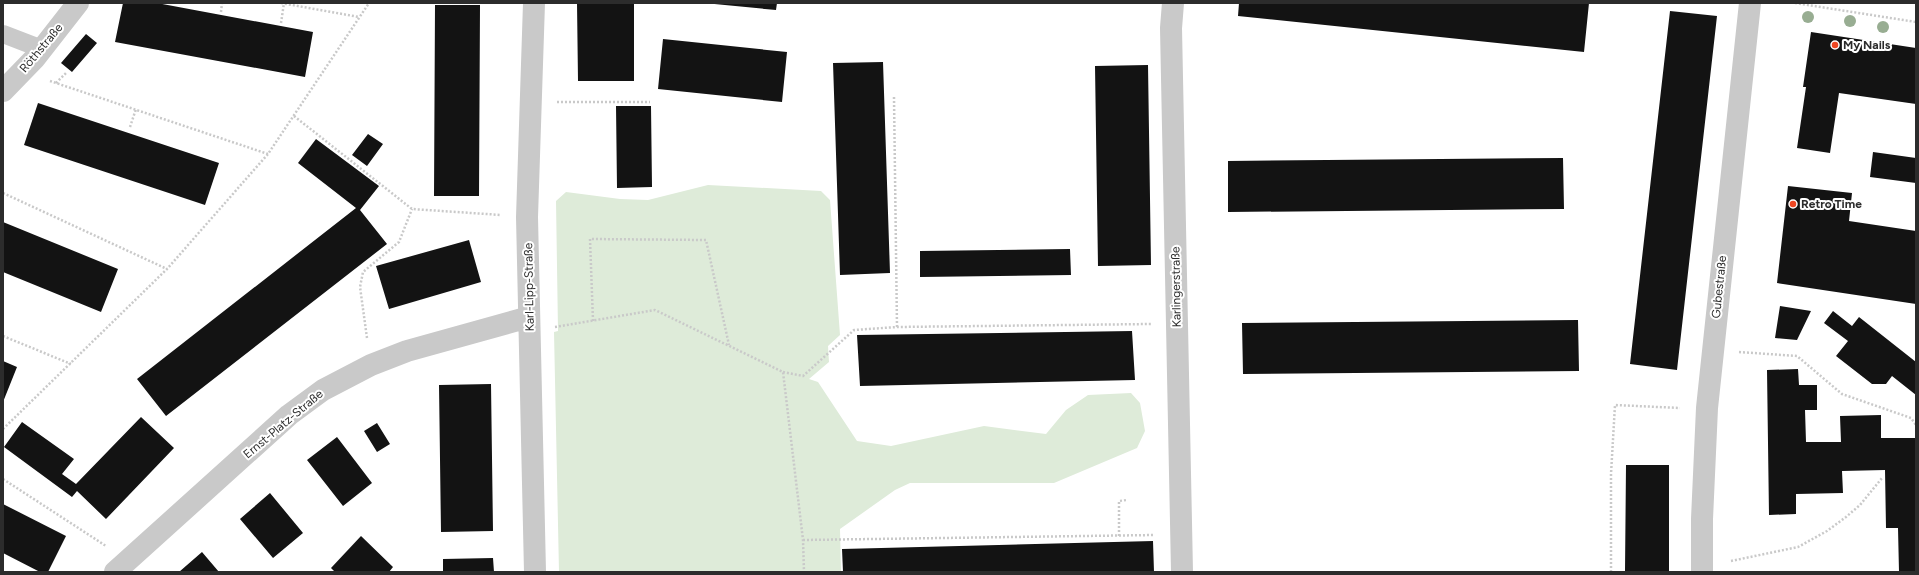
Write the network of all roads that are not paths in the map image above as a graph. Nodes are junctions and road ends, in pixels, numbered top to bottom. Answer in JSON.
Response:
{"nodes":[{"id":1,"x":78,"y":3,"type":"edge"},
{"id":2,"x":534,"y":3,"type":"edge"},
{"id":3,"x":1173,"y":3,"type":"edge"},
{"id":4,"x":1750,"y":3,"type":"edge"},
{"id":5,"x":3,"y":34,"type":"edge"},
{"id":6,"x":39,"y":54,"type":"junction"},
{"id":7,"x":3,"y":91,"type":"edge"},
{"id":8,"x":529,"y":325,"type":"junction"},
{"id":9,"x":121,"y":566,"type":"edge"},
{"id":10,"x":536,"y":572,"type":"edge"},
{"id":11,"x":1182,"y":572,"type":"edge"},
{"id":12,"x":1702,"y":572,"type":"edge"}],
"edges":[{"from":1,"to":6,"type":"street","name":"Röthstraße"},
{"from":2,"to":8,"type":"street","name":"Karl-Lipp-Straße"},
{"from":3,"to":11,"type":"street","name":"Karlingerstraße"},
{"from":4,"to":12,"type":"street","name":"Gubestraße"},
{"from":5,"to":6,"type":"lane"},
{"from":6,"to":7,"type":"street","name":"Röthstraße"},
{"from":8,"to":9,"type":"street","name":"Ernst-Platz-Straße"},
{"from":8,"to":10,"type":"street","name":"Karl-Lipp-Straße"}]}
